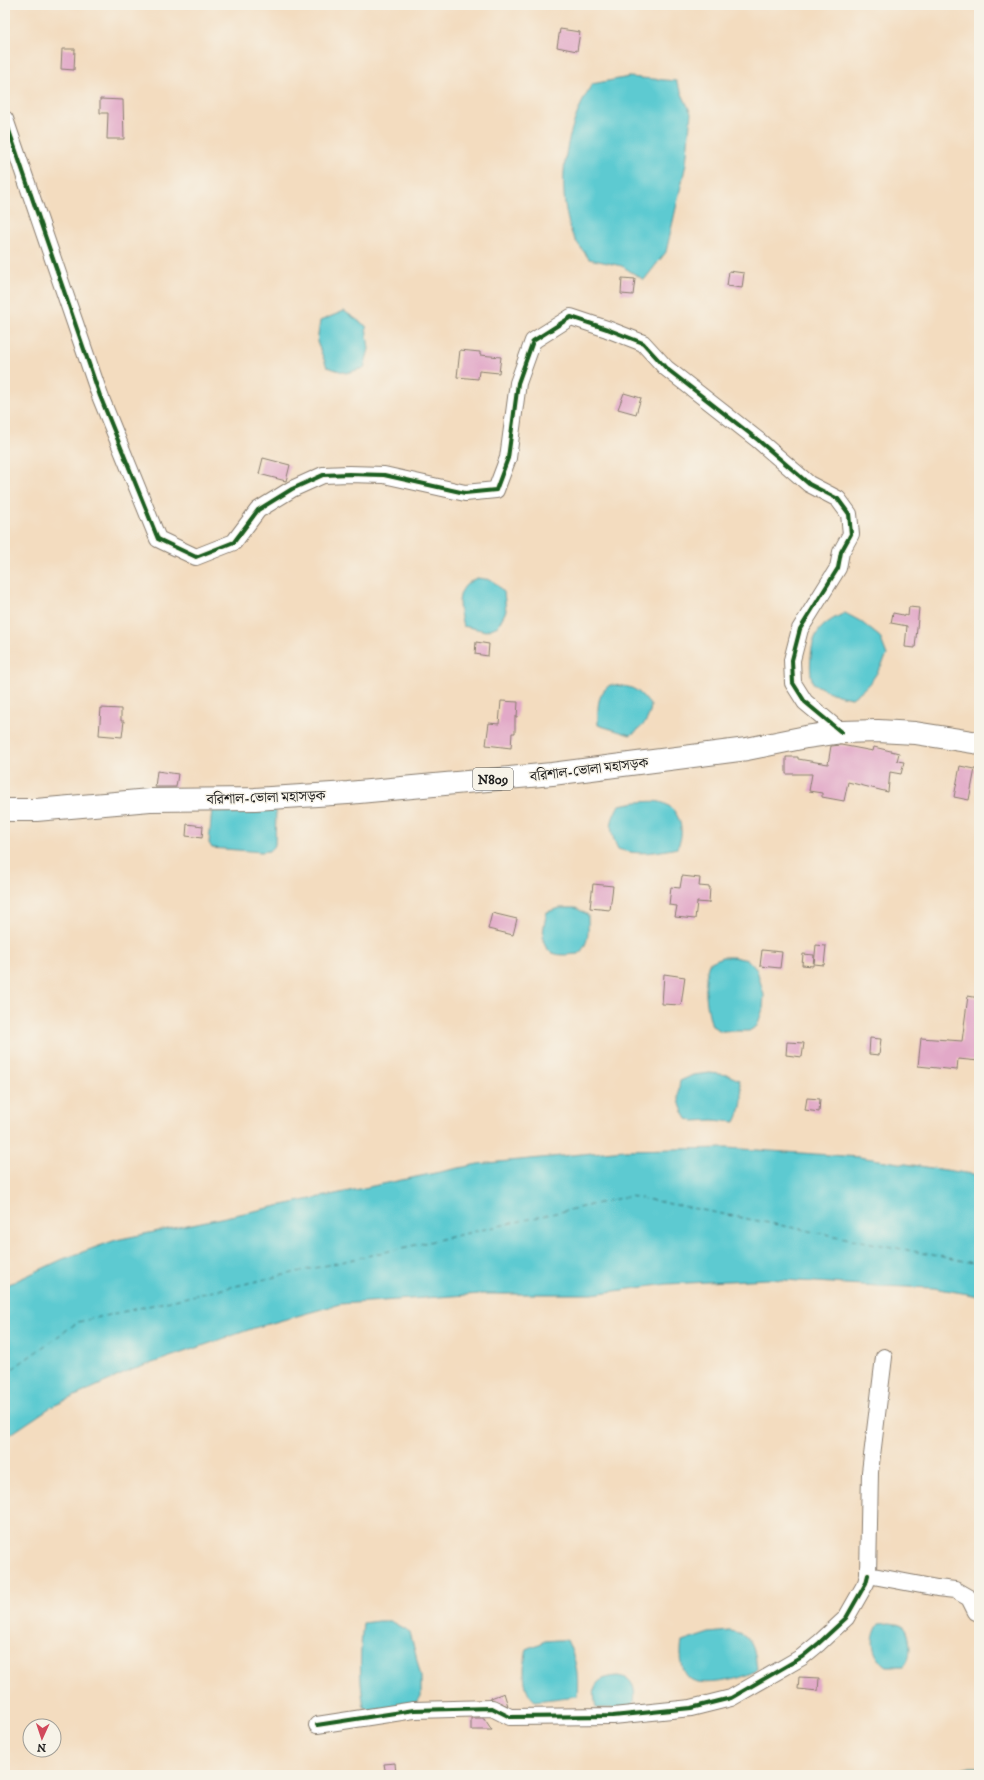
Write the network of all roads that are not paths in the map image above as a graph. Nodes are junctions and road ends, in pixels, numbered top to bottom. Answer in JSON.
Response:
{"nodes":[{"id":1,"x":5,"y":119,"type":"edge"},
{"id":2,"x":841,"y":732,"type":"junction"},
{"id":3,"x":979,"y":743,"type":"edge"},
{"id":4,"x":5,"y":810,"type":"edge"},
{"id":5,"x":884,"y":1357,"type":"dead end"},
{"id":6,"x":868,"y":1575,"type":"junction"},
{"id":7,"x":979,"y":1613,"type":"edge"},
{"id":8,"x":317,"y":1725,"type":"dead end"}],
"edges":[{"from":1,"to":2,"type":"street"},
{"from":2,"to":3,"type":"highway","name":"বরিশাল-ভোলা মহাসড়ক","number":"N809"},
{"from":2,"to":4,"type":"highway","name":"বরিশাল-ভোলা মহাসড়ক","number":"N809"},
{"from":5,"to":6,"type":"street"},
{"from":6,"to":7,"type":"street"},
{"from":6,"to":8,"type":"street"}]}
